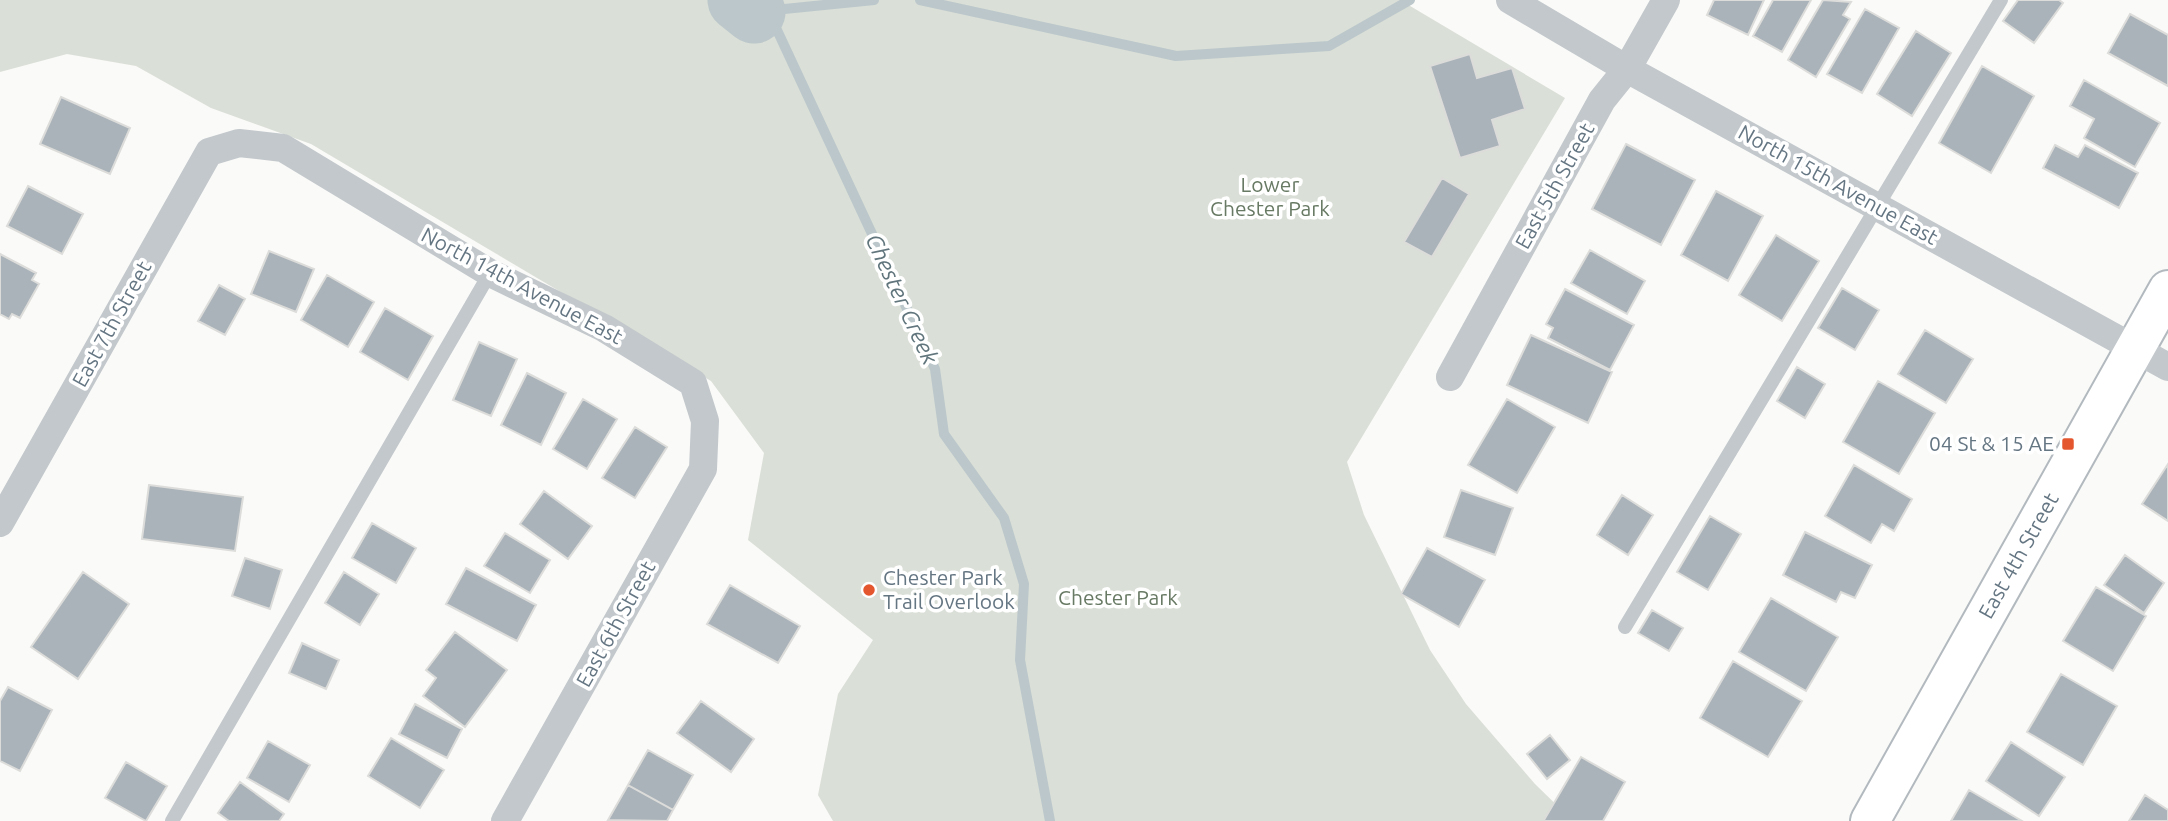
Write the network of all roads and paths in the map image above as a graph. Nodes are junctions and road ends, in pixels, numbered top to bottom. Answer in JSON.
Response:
{"nodes":[{"id":1,"x":1510,"y":0,"type":"edge"},
{"id":2,"x":1666,"y":0,"type":"edge"},
{"id":3,"x":2001,"y":0,"type":"edge"},
{"id":4,"x":1627,"y":69,"type":"junction"},
{"id":5,"x":239,"y":143,"type":"joint"},
{"id":6,"x":1878,"y":207,"type":"junction"},
{"id":7,"x":490,"y":273,"type":"junction"},
{"id":8,"x":2168,"y":290,"type":"edge"},
{"id":9,"x":2136,"y":348,"type":"junction"},
{"id":10,"x":2168,"y":367,"type":"edge"},
{"id":11,"x":1450,"y":377,"type":"dead end"},
{"id":12,"x":705,"y":421,"type":"joint"},
{"id":13,"x":0,"y":523,"type":"edge"},
{"id":14,"x":1625,"y":627,"type":"dead end"},
{"id":15,"x":172,"y":821,"type":"edge"},
{"id":16,"x":505,"y":821,"type":"edge"},
{"id":17,"x":1870,"y":821,"type":"edge"}],
"edges":[{"from":1,"to":4,"type":"street","name":"North 15th Avenue East"},
{"from":2,"to":4,"type":"street","name":"East 5th Street"},
{"from":3,"to":6,"type":"lane"},
{"from":4,"to":6,"type":"street","name":"North 15th Avenue East"},
{"from":4,"to":11,"type":"street","name":"East 5th Street"},
{"from":5,"to":7,"type":"street","name":"North 14th Avenue East"},
{"from":5,"to":13,"type":"street","name":"East 7th Street"},
{"from":6,"to":9,"type":"street","name":"North 15th Avenue East"},
{"from":6,"to":14,"type":"lane"},
{"from":7,"to":12,"type":"street","name":"North 14th Avenue East"},
{"from":7,"to":15,"type":"lane"},
{"from":8,"to":9,"type":"main road","name":"East 4th Street"},
{"from":9,"to":10,"type":"street","name":"North 15th Avenue East"},
{"from":9,"to":17,"type":"main road","name":"East 4th Street"},
{"from":12,"to":16,"type":"street","name":"East 6th Street"}]}
